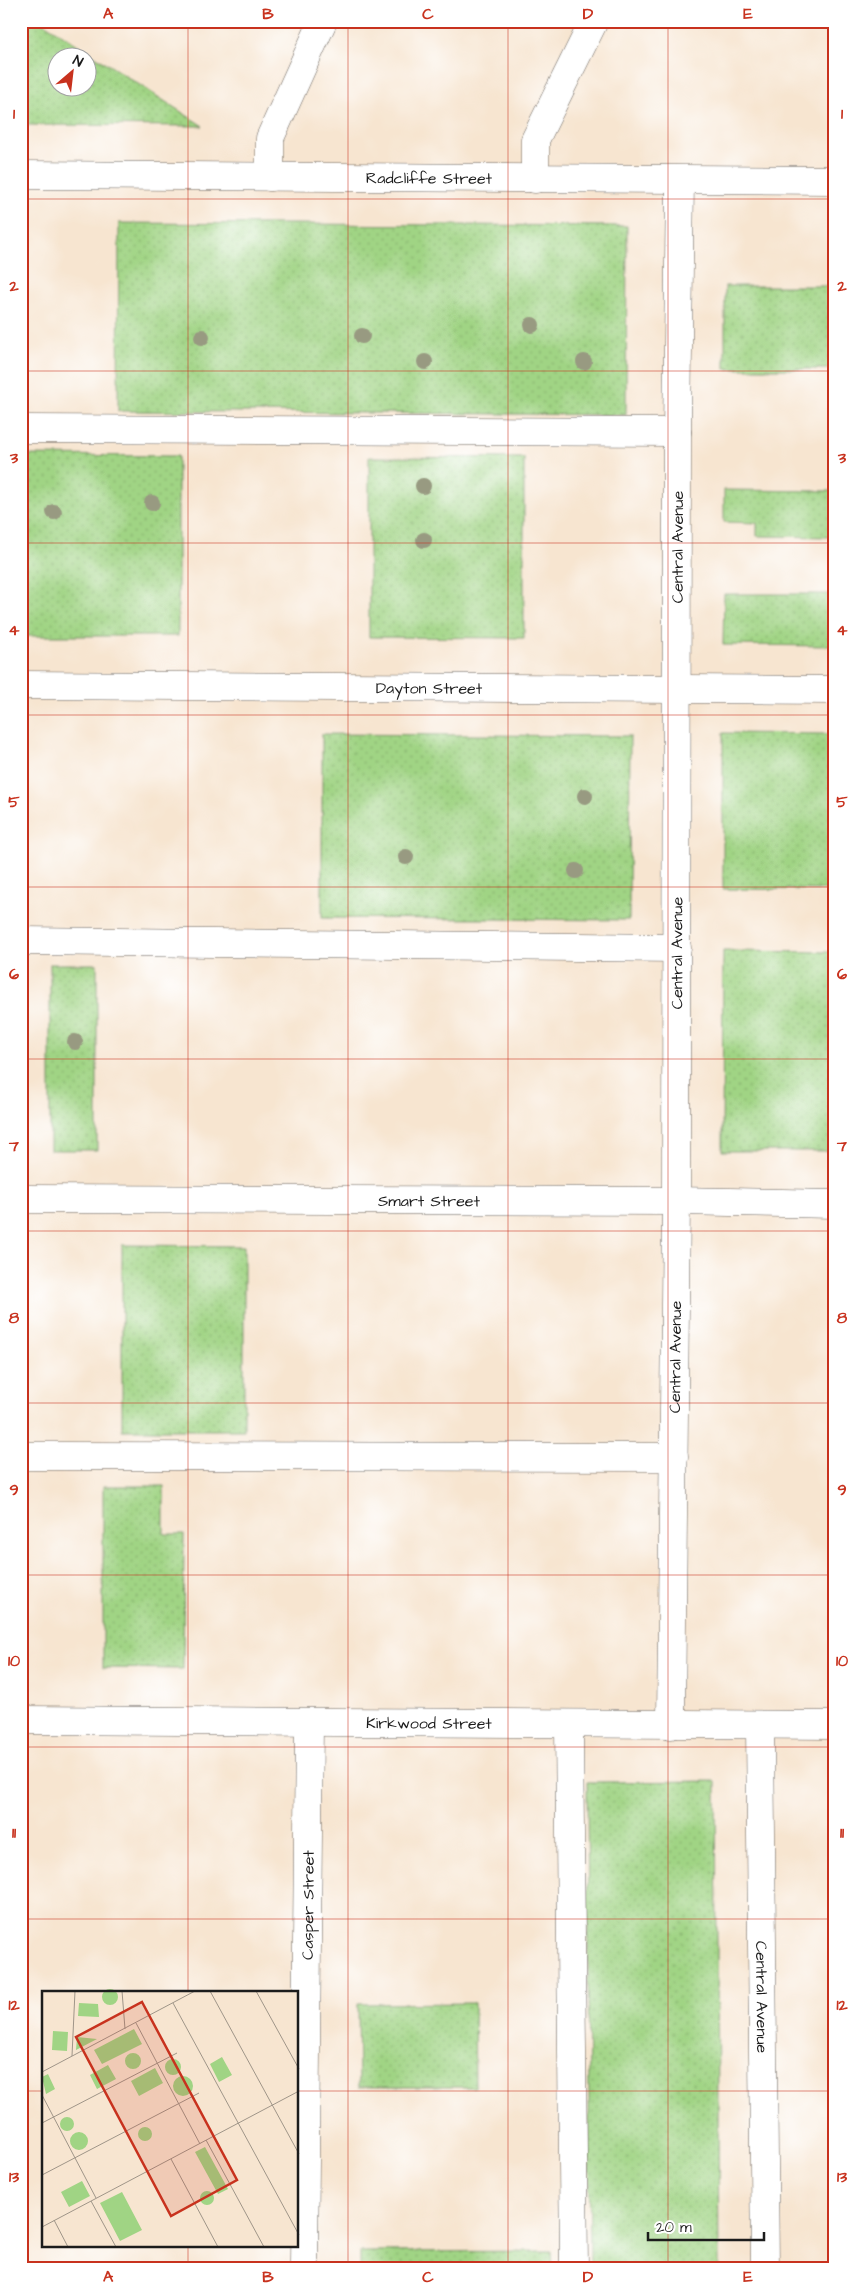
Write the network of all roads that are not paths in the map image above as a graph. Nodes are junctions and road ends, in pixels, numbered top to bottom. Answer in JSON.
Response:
{"nodes":[{"id":1,"x":323,"y":21,"type":"edge"},
{"id":2,"x":594,"y":21,"type":"edge"},
{"id":3,"x":21,"y":175,"type":"edge"},
{"id":4,"x":270,"y":177,"type":"junction"},
{"id":5,"x":535,"y":179,"type":"junction"},
{"id":6,"x":680,"y":180,"type":"junction"},
{"id":7,"x":835,"y":180,"type":"edge"},
{"id":8,"x":21,"y":429,"type":"edge"},
{"id":9,"x":677,"y":432,"type":"junction"},
{"id":10,"x":21,"y":685,"type":"edge"},
{"id":11,"x":678,"y":688,"type":"junction"},
{"id":12,"x":835,"y":690,"type":"edge"},
{"id":13,"x":21,"y":941,"type":"edge"},
{"id":14,"x":677,"y":948,"type":"junction"},
{"id":15,"x":21,"y":1199,"type":"edge"},
{"id":16,"x":676,"y":1201,"type":"junction"},
{"id":17,"x":835,"y":1204,"type":"edge"},
{"id":18,"x":21,"y":1456,"type":"edge"},
{"id":19,"x":674,"y":1457,"type":"junction"},
{"id":20,"x":21,"y":1720,"type":"edge"},
{"id":21,"x":309,"y":1723,"type":"junction"},
{"id":22,"x":569,"y":1724,"type":"junction"},
{"id":23,"x":671,"y":1725,"type":"junction"},
{"id":24,"x":760,"y":1725,"type":"junction"},
{"id":25,"x":835,"y":1725,"type":"edge"},
{"id":26,"x":304,"y":2269,"type":"edge"},
{"id":27,"x":574,"y":2269,"type":"edge"},
{"id":28,"x":765,"y":2269,"type":"edge"}],
"edges":[{"from":1,"to":4,"type":"street"},
{"from":2,"to":5,"type":"street"},
{"from":3,"to":4,"type":"street","name":"Radcliffe Street"},
{"from":4,"to":5,"type":"street","name":"Radcliffe Street"},
{"from":5,"to":6,"type":"street","name":"Radcliffe Street"},
{"from":6,"to":7,"type":"street","name":"Radcliffe Street"},
{"from":6,"to":9,"type":"street","name":"Central Avenue"},
{"from":8,"to":9,"type":"street"},
{"from":9,"to":11,"type":"street","name":"Central Avenue"},
{"from":10,"to":11,"type":"street","name":"Dayton Street"},
{"from":11,"to":12,"type":"street","name":"Dayton Street"},
{"from":11,"to":14,"type":"street","name":"Central Avenue"},
{"from":13,"to":14,"type":"street"},
{"from":14,"to":16,"type":"street","name":"Central Avenue"},
{"from":15,"to":16,"type":"street","name":"Smart Street"},
{"from":16,"to":17,"type":"street","name":"Smart Street"},
{"from":16,"to":19,"type":"street","name":"Central Avenue"},
{"from":18,"to":19,"type":"street"},
{"from":19,"to":23,"type":"street","name":"Central Avenue"},
{"from":20,"to":21,"type":"street","name":"Kirkwood Street"},
{"from":21,"to":22,"type":"street","name":"Kirkwood Street"},
{"from":21,"to":26,"type":"street","name":"Casper Street"},
{"from":22,"to":23,"type":"street","name":"Kirkwood Street"},
{"from":22,"to":27,"type":"street"},
{"from":23,"to":24,"type":"street","name":"Kirkwood Street"},
{"from":24,"to":25,"type":"street","name":"Kirkwood Street"},
{"from":24,"to":28,"type":"street","name":"Central Avenue"}]}
